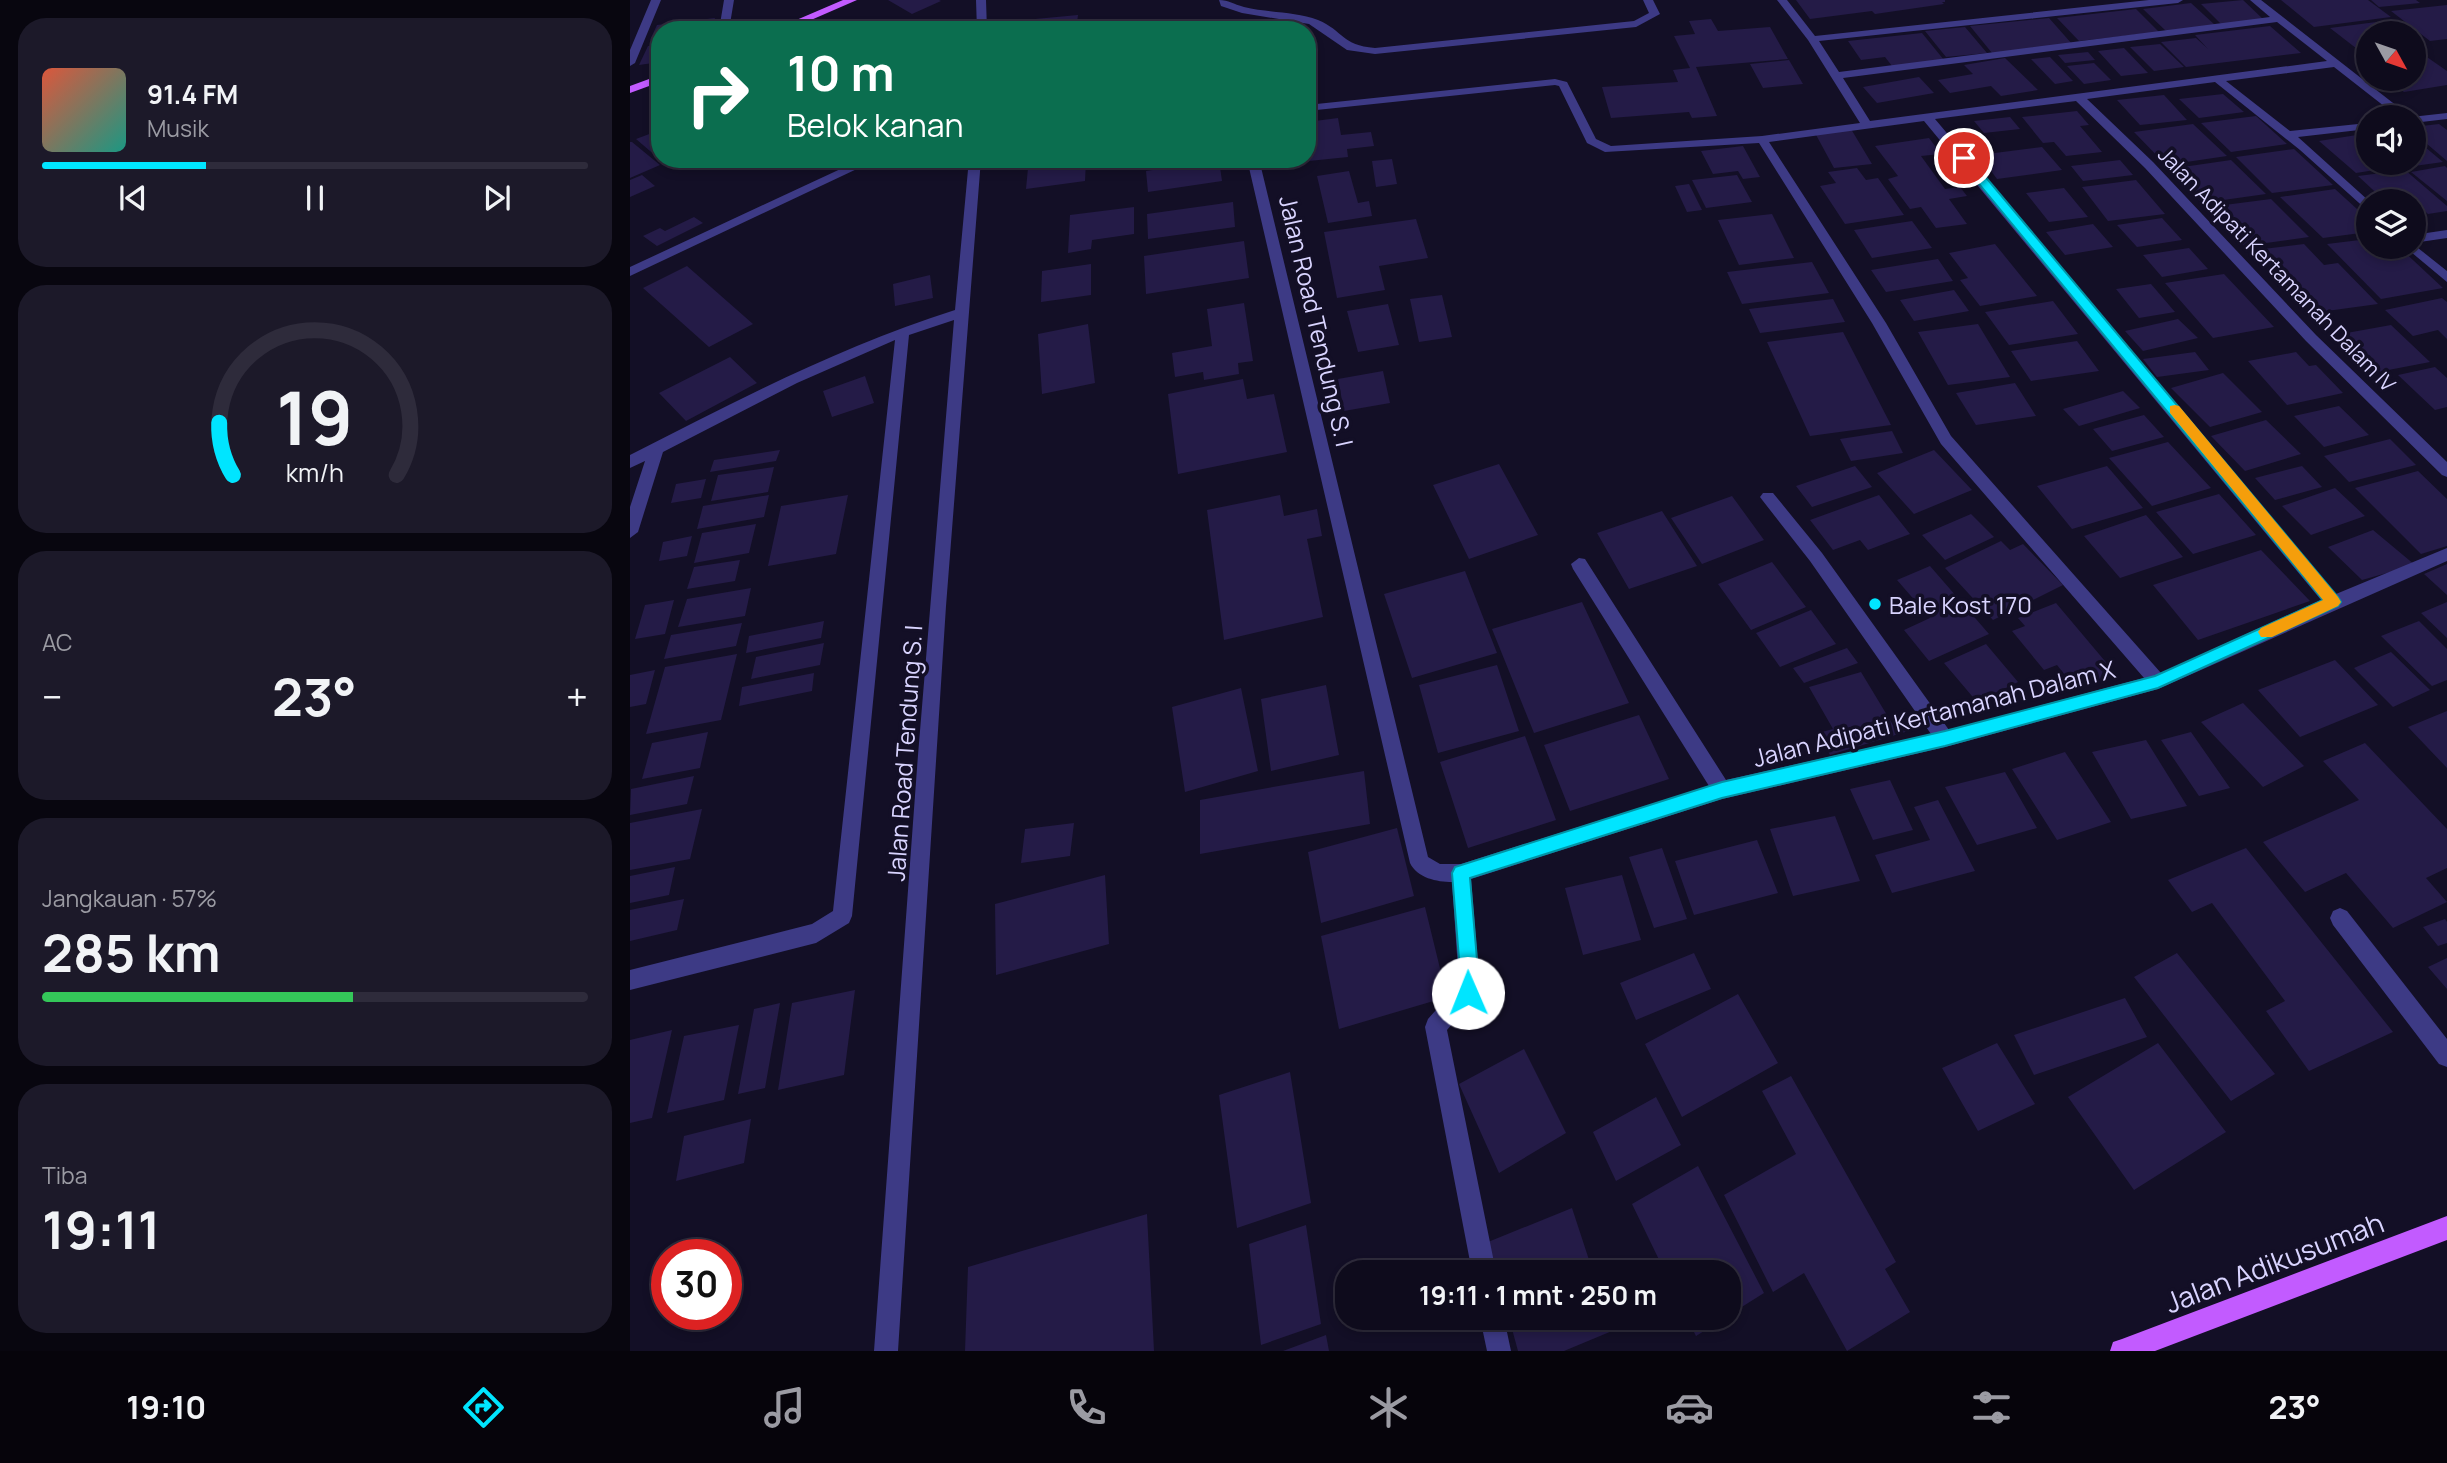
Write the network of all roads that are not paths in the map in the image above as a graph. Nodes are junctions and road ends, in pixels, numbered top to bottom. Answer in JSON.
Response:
{"nodes":[{"id":1,"x":656,"y":0,"type":"edge"},
{"id":2,"x":729,"y":0,"type":"edge"},
{"id":3,"x":852,"y":0,"type":"edge"},
{"id":4,"x":981,"y":0,"type":"edge"},
{"id":5,"x":1224,"y":0,"type":"edge"},
{"id":6,"x":1648,"y":0,"type":"edge"},
{"id":7,"x":1782,"y":0,"type":"edge"},
{"id":8,"x":2179,"y":0,"type":"edge"},
{"id":9,"x":2256,"y":0,"type":"edge"},
{"id":10,"x":2279,"y":19,"type":"junction"},
{"id":11,"x":726,"y":21,"type":"edge"},
{"id":12,"x":800,"y":21,"type":"edge"},
{"id":13,"x":982,"y":21,"type":"edge"},
{"id":14,"x":1312,"y":21,"type":"edge"},
{"id":15,"x":1316,"y":22,"type":"edge"},
{"id":16,"x":1812,"y":39,"type":"junction"},
{"id":17,"x":630,"y":63,"type":"edge"},
{"id":18,"x":2336,"y":63,"type":"junction"},
{"id":19,"x":1836,"y":76,"type":"junction"},
{"id":20,"x":2216,"y":78,"type":"junction"},
{"id":21,"x":651,"y":82,"type":"edge"},
{"id":22,"x":630,"y":90,"type":"edge"},
{"id":23,"x":2077,"y":96,"type":"junction"},
{"id":24,"x":2390,"y":105,"type":"edge"},
{"id":25,"x":1316,"y":107,"type":"edge"},
{"id":26,"x":2447,"y":116,"type":"edge"},
{"id":27,"x":1927,"y":117,"type":"junction"},
{"id":28,"x":2426,"y":118,"type":"edge"},
{"id":29,"x":1867,"y":125,"type":"junction"},
{"id":30,"x":2356,"y":127,"type":"edge"},
{"id":31,"x":2287,"y":135,"type":"junction"},
{"id":32,"x":1762,"y":139,"type":"junction"},
{"id":33,"x":853,"y":168,"type":"edge"},
{"id":34,"x":974,"y":168,"type":"edge"},
{"id":35,"x":1255,"y":168,"type":"edge"},
{"id":36,"x":2356,"y":196,"type":"edge"},
{"id":37,"x":2447,"y":234,"type":"edge"},
{"id":38,"x":2426,"y":237,"type":"edge"},
{"id":39,"x":2425,"y":259,"type":"edge"},
{"id":40,"x":630,"y":272,"type":"edge"},
{"id":41,"x":2447,"y":278,"type":"edge"},
{"id":42,"x":961,"y":313,"type":"junction"},
{"id":43,"x":903,"y":331,"type":"junction"},
{"id":44,"x":656,"y":449,"type":"junction"},
{"id":45,"x":630,"y":462,"type":"edge"},
{"id":46,"x":2447,"y":471,"type":"edge"},
{"id":47,"x":1768,"y":497,"type":"dead end"},
{"id":48,"x":630,"y":532,"type":"edge"},
{"id":49,"x":2447,"y":554,"type":"edge"},
{"id":50,"x":1578,"y":565,"type":"dead end"},
{"id":51,"x":2333,"y":602,"type":"junction"},
{"id":52,"x":2158,"y":682,"type":"junction"},
{"id":53,"x":1945,"y":738,"type":"junction"},
{"id":54,"x":1722,"y":790,"type":"junction"},
{"id":55,"x":1420,"y":863,"type":"joint"},
{"id":56,"x":1461,"y":873,"type":"junction"},
{"id":57,"x":2340,"y":918,"type":"dead end"},
{"id":58,"x":630,"y":980,"type":"edge"},
{"id":59,"x":2447,"y":1056,"type":"edge"},
{"id":60,"x":2447,"y":1228,"type":"edge"},
{"id":61,"x":1482,"y":1260,"type":"edge"},
{"id":62,"x":1495,"y":1330,"type":"edge"},
{"id":63,"x":886,"y":1351,"type":"edge"},
{"id":64,"x":1499,"y":1351,"type":"edge"},
{"id":65,"x":2122,"y":1351,"type":"edge"}],
"edges":[{"from":1,"to":17,"type":"street"},
{"from":2,"to":11,"type":"street"},
{"from":3,"to":12,"type":"main road"},
{"from":4,"to":13,"type":"street"},
{"from":5,"to":14,"type":"street"},
{"from":6,"to":15,"type":"street"},
{"from":7,"to":16,"type":"street"},
{"from":8,"to":16,"type":"street"},
{"from":9,"to":10,"type":"street"},
{"from":10,"to":18,"type":"street"},
{"from":10,"to":19,"type":"street"},
{"from":16,"to":19,"type":"street"},
{"from":18,"to":20,"type":"street"},
{"from":18,"to":24,"type":"street"},
{"from":19,"to":29,"type":"street"},
{"from":20,"to":23,"type":"street"},
{"from":20,"to":31,"type":"street"},
{"from":21,"to":22,"type":"main road"},
{"from":23,"to":27,"type":"street"},
{"from":23,"to":46,"type":"street","name":"Jalan Adipati Kertamanah Dalam IV"},
{"from":25,"to":32,"type":"street"},
{"from":26,"to":28,"type":"street"},
{"from":27,"to":29,"type":"street"},
{"from":27,"to":51,"type":"street"},
{"from":29,"to":32,"type":"street"},
{"from":30,"to":31,"type":"street"},
{"from":31,"to":36,"type":"street"},
{"from":32,"to":52,"type":"street"},
{"from":33,"to":40,"type":"street"},
{"from":34,"to":42,"type":"street","name":"Jalan Road Tendung S. I"},
{"from":35,"to":55,"type":"street","name":"Jalan Road Tendung S. I"},
{"from":37,"to":38,"type":"street"},
{"from":39,"to":41,"type":"street"},
{"from":42,"to":43,"type":"street"},
{"from":42,"to":63,"type":"street","name":"Jalan Road Tendung S. I"},
{"from":43,"to":44,"type":"street"},
{"from":43,"to":58,"type":"street"},
{"from":44,"to":45,"type":"street"},
{"from":44,"to":48,"type":"street"},
{"from":47,"to":53,"type":"street"},
{"from":49,"to":51,"type":"street","name":"Jalan Adipati Kertamanah Dalam X"},
{"from":50,"to":54,"type":"street"},
{"from":51,"to":52,"type":"street","name":"Jalan Adipati Kertamanah Dalam X"},
{"from":52,"to":53,"type":"street","name":"Jalan Adipati Kertamanah Dalam X"},
{"from":53,"to":54,"type":"street","name":"Jalan Adipati Kertamanah Dalam X"},
{"from":54,"to":56,"type":"street","name":"Jalan Adipati Kertamanah Dalam X"},
{"from":55,"to":56,"type":"street","name":"Jalan Adipati Kertamanah Dalam X"},
{"from":56,"to":61,"type":"street"},
{"from":57,"to":59,"type":"street"},
{"from":60,"to":65,"type":"main road","name":"Jalan Adikusumah"},
{"from":62,"to":64,"type":"street"}]}
